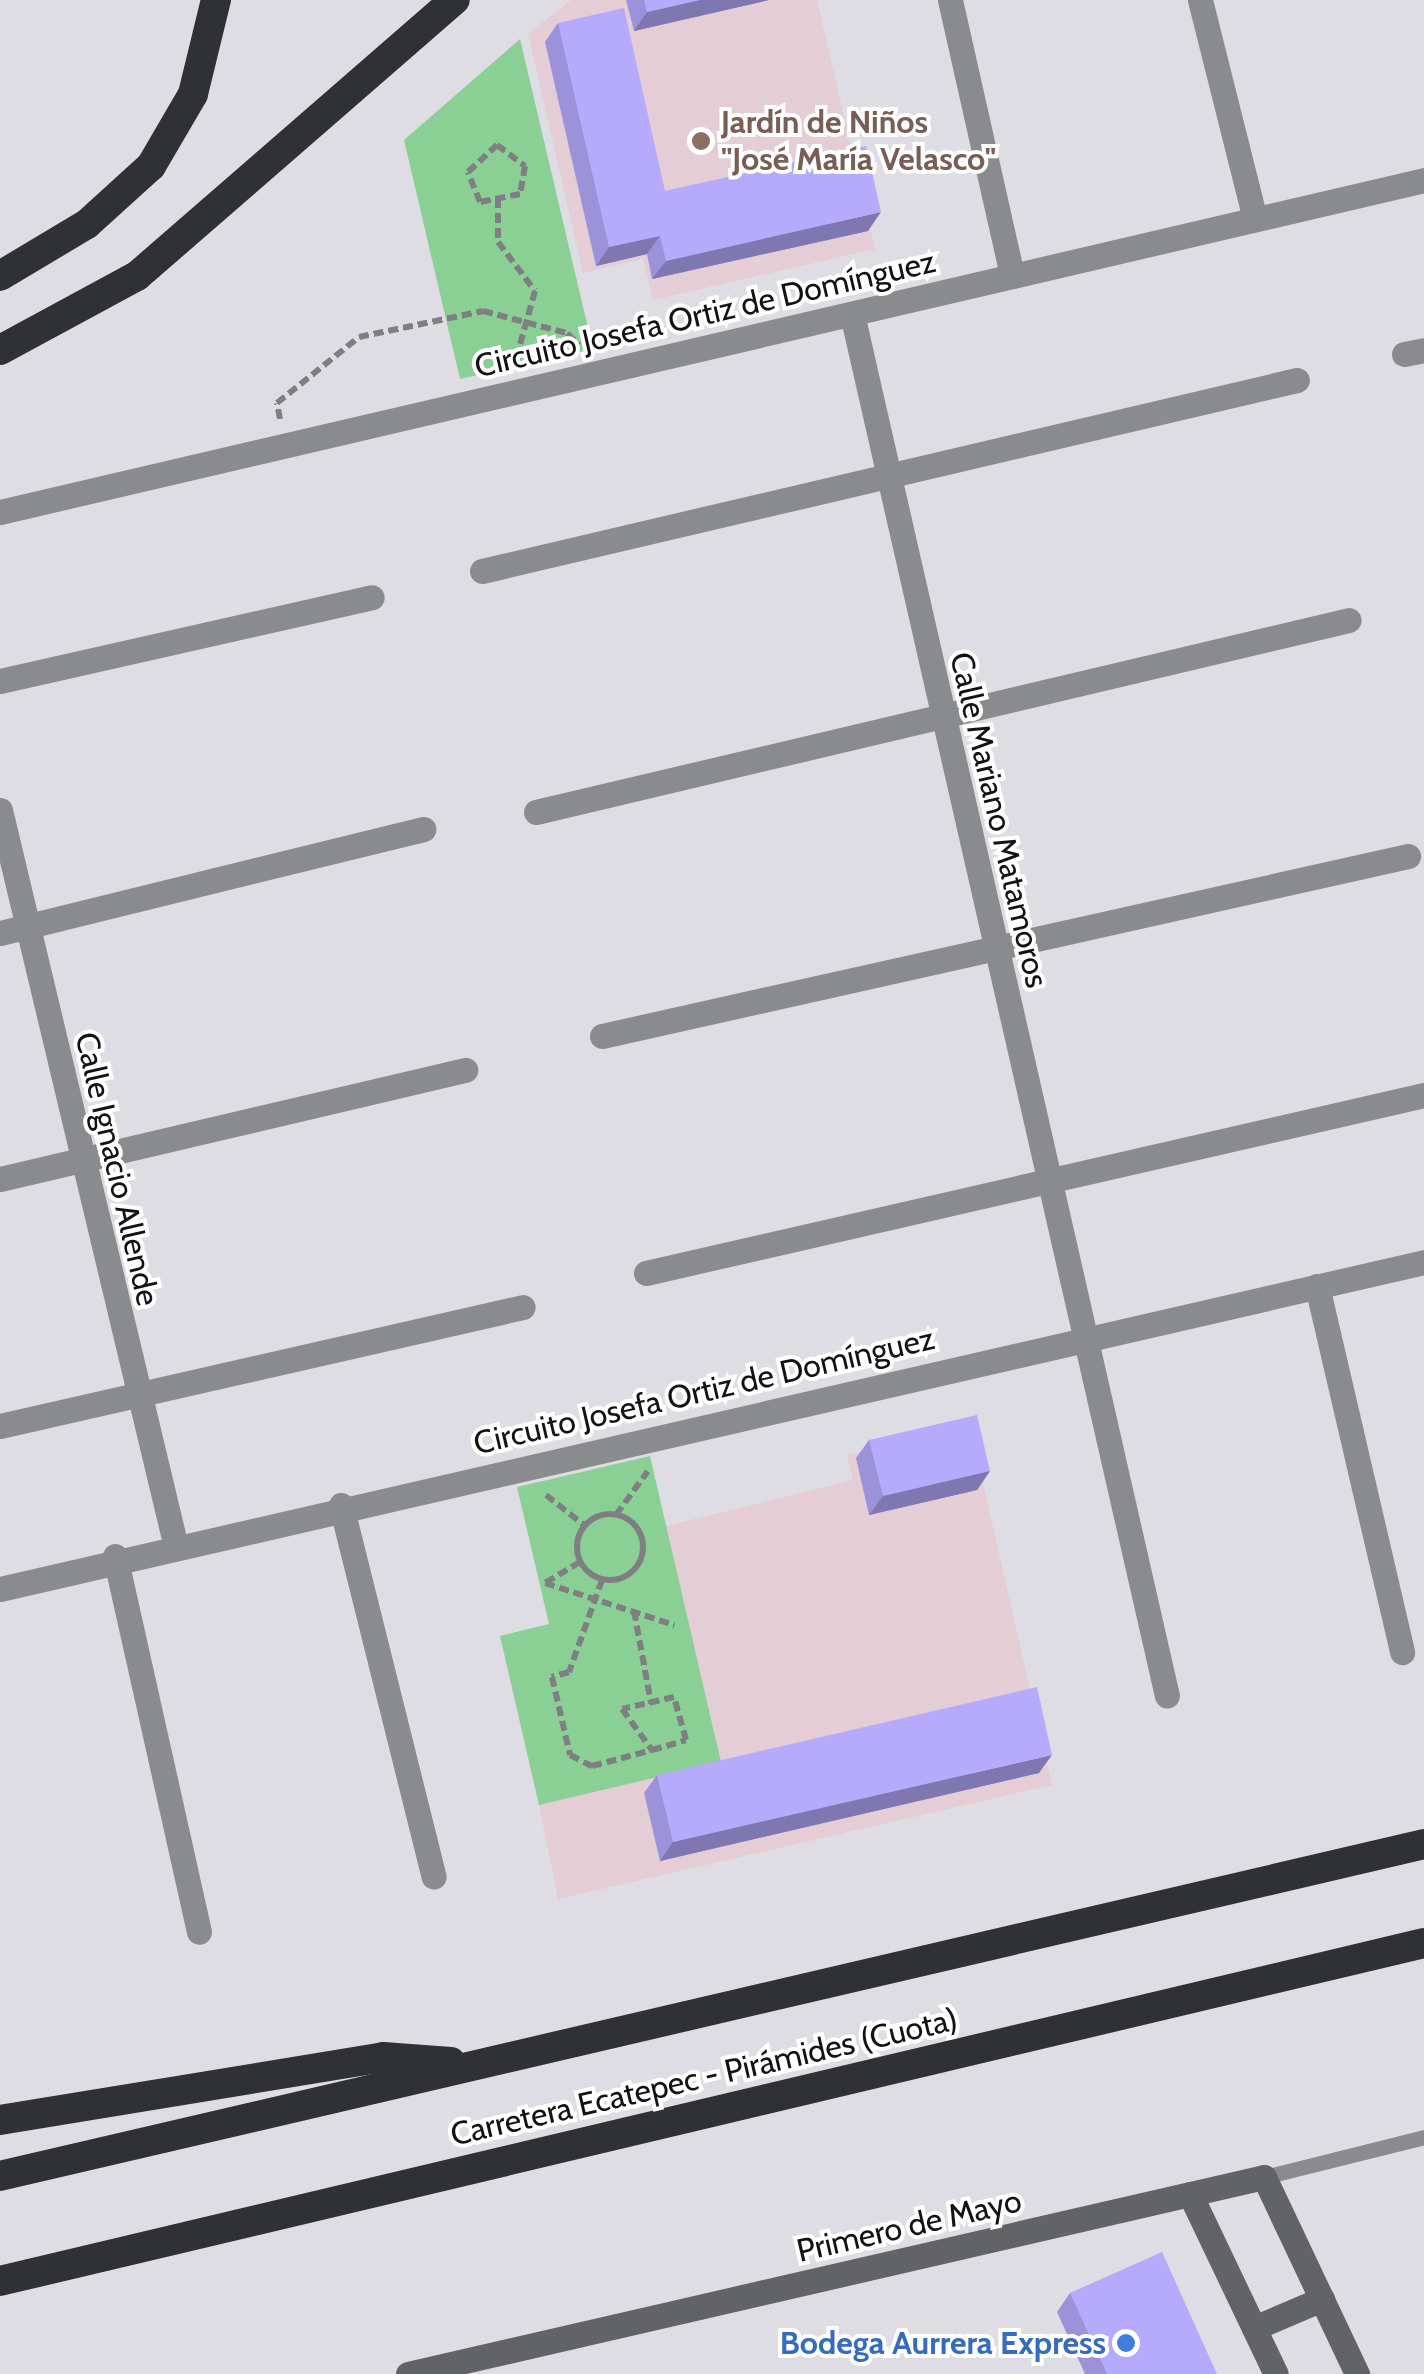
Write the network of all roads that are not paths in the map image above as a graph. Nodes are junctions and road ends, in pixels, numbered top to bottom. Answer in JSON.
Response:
{"nodes":[{"id":1,"x":216,"y":0,"type":"edge"},
{"id":2,"x":454,"y":0,"type":"edge"},
{"id":3,"x":950,"y":0,"type":"edge"},
{"id":4,"x":1200,"y":0,"type":"edge"},
{"id":5,"x":1424,"y":180,"type":"edge"},
{"id":6,"x":1254,"y":219,"type":"junction"},
{"id":7,"x":0,"y":276,"type":"edge"},
{"id":8,"x":1012,"y":276,"type":"junction"},
{"id":9,"x":852,"y":314,"type":"junction"},
{"id":10,"x":0,"y":350,"type":"edge"},
{"id":11,"x":1297,"y":380,"type":"dead end"},
{"id":12,"x":889,"y":476,"type":"junction"},
{"id":13,"x":0,"y":512,"type":"edge"},
{"id":14,"x":482,"y":571,"type":"dead end"},
{"id":15,"x":372,"y":597,"type":"dead end"},
{"id":16,"x":1350,"y":620,"type":"dead end"},
{"id":17,"x":0,"y":682,"type":"edge"},
{"id":18,"x":942,"y":714,"type":"junction"},
{"id":19,"x":0,"y":810,"type":"edge"},
{"id":20,"x":536,"y":812,"type":"dead end"},
{"id":21,"x":423,"y":829,"type":"dead end"},
{"id":22,"x":1408,"y":856,"type":"dead end"},
{"id":23,"x":27,"y":927,"type":"junction"},
{"id":24,"x":0,"y":933,"type":"edge"},
{"id":25,"x":995,"y":947,"type":"junction"},
{"id":26,"x":602,"y":1036,"type":"dead end"},
{"id":27,"x":464,"y":1070,"type":"dead end"},
{"id":28,"x":1424,"y":1095,"type":"edge"},
{"id":29,"x":80,"y":1159,"type":"junction"},
{"id":30,"x":0,"y":1178,"type":"edge"},
{"id":31,"x":1046,"y":1181,"type":"junction"},
{"id":32,"x":1424,"y":1262,"type":"edge"},
{"id":33,"x":646,"y":1273,"type":"dead end"},
{"id":34,"x":1318,"y":1286,"type":"junction"},
{"id":35,"x":523,"y":1307,"type":"dead end"},
{"id":36,"x":1083,"y":1339,"type":"junction"},
{"id":37,"x":137,"y":1393,"type":"junction"},
{"id":38,"x":0,"y":1426,"type":"edge"},
{"id":39,"x":341,"y":1505,"type":"junction"},
{"id":40,"x":175,"y":1543,"type":"junction"},
{"id":41,"x":115,"y":1556,"type":"junction"},
{"id":42,"x":0,"y":1588,"type":"edge"},
{"id":43,"x":1402,"y":1652,"type":"dead end"},
{"id":44,"x":1167,"y":1696,"type":"dead end"},
{"id":45,"x":1424,"y":1844,"type":"edge"},
{"id":46,"x":434,"y":1877,"type":"dead end"},
{"id":47,"x":199,"y":1932,"type":"dead end"},
{"id":48,"x":1424,"y":1942,"type":"edge"},
{"id":49,"x":484,"y":2064,"type":"junction"},
{"id":50,"x":0,"y":2120,"type":"edge"},
{"id":51,"x":1424,"y":2137,"type":"edge"},
{"id":52,"x":0,"y":2176,"type":"edge"},
{"id":53,"x":1264,"y":2177,"type":"junction"},
{"id":54,"x":1190,"y":2194,"type":"junction"},
{"id":55,"x":0,"y":2280,"type":"edge"},
{"id":56,"x":1322,"y":2300,"type":"junction"},
{"id":57,"x":1254,"y":2328,"type":"junction"},
{"id":58,"x":408,"y":2374,"type":"edge"},
{"id":59,"x":1276,"y":2374,"type":"edge"},
{"id":60,"x":1357,"y":2374,"type":"edge"}],
"edges":[{"from":1,"to":7,"type":"highway"},
{"from":2,"to":10,"type":"highway"},
{"from":3,"to":8,"type":"street"},
{"from":4,"to":6,"type":"street"},
{"from":5,"to":6,"type":"street","name":"Circuito Josefa Ortiz de Domínguez"},
{"from":6,"to":8,"type":"street","name":"Circuito Josefa Ortiz de Domínguez"},
{"from":8,"to":9,"type":"street","name":"Circuito Josefa Ortiz de Domínguez"},
{"from":9,"to":12,"type":"street","name":"Calle Mariano Matamoros"},
{"from":9,"to":13,"type":"street","name":"Circuito Josefa Ortiz de Domínguez"},
{"from":11,"to":12,"type":"street"},
{"from":12,"to":14,"type":"street"},
{"from":12,"to":18,"type":"street","name":"Calle Mariano Matamoros"},
{"from":15,"to":17,"type":"street"},
{"from":16,"to":18,"type":"street"},
{"from":18,"to":20,"type":"street"},
{"from":18,"to":25,"type":"street","name":"Calle Mariano Matamoros"},
{"from":19,"to":23,"type":"street","name":"Calle Ignacio Allende"},
{"from":21,"to":23,"type":"street"},
{"from":22,"to":25,"type":"street"},
{"from":23,"to":24,"type":"street"},
{"from":23,"to":29,"type":"street","name":"Calle Ignacio Allende"},
{"from":25,"to":26,"type":"street"},
{"from":25,"to":31,"type":"street","name":"Calle Mariano Matamoros"},
{"from":27,"to":29,"type":"street"},
{"from":28,"to":31,"type":"street"},
{"from":29,"to":30,"type":"street"},
{"from":29,"to":37,"type":"street","name":"Calle Ignacio Allende"},
{"from":31,"to":33,"type":"street"},
{"from":31,"to":36,"type":"street","name":"Calle Mariano Matamoros"},
{"from":32,"to":34,"type":"street","name":"Circuito Josefa Ortiz de Domínguez"},
{"from":34,"to":36,"type":"street","name":"Circuito Josefa Ortiz de Domínguez"},
{"from":34,"to":43,"type":"street"},
{"from":35,"to":37,"type":"street"},
{"from":36,"to":39,"type":"street","name":"Circuito Josefa Ortiz de Domínguez"},
{"from":36,"to":44,"type":"street","name":"Calle Mariano Matamoros"},
{"from":37,"to":38,"type":"street"},
{"from":37,"to":40,"type":"street","name":"Calle Ignacio Allende"},
{"from":39,"to":40,"type":"street","name":"Circuito Josefa Ortiz de Domínguez"},
{"from":39,"to":46,"type":"street"},
{"from":40,"to":41,"type":"street","name":"Circuito Josefa Ortiz de Domínguez"},
{"from":41,"to":42,"type":"street","name":"Circuito Josefa Ortiz de Domínguez"},
{"from":41,"to":47,"type":"street"},
{"from":45,"to":49,"type":"highway","name":"Carretera Ecatepec - Pirámides (Cuota)"},
{"from":48,"to":55,"type":"highway","name":"Carretera Ecatepec - Pirámides (Cuota)"},
{"from":49,"to":50,"type":"highway"},
{"from":49,"to":52,"type":"highway","name":"Carretera Ecatepec - Pirámides (Cuota)"},
{"from":51,"to":53,"type":"lane","name":"Primero de Mayo"},
{"from":53,"to":54,"type":"main road","name":"Primero de Mayo"},
{"from":53,"to":56,"type":"main road"},
{"from":54,"to":57,"type":"main road"},
{"from":54,"to":58,"type":"main road","name":"Primero de Mayo"},
{"from":56,"to":57,"type":"main road"},
{"from":56,"to":60,"type":"main road"},
{"from":57,"to":59,"type":"main road"}]}
